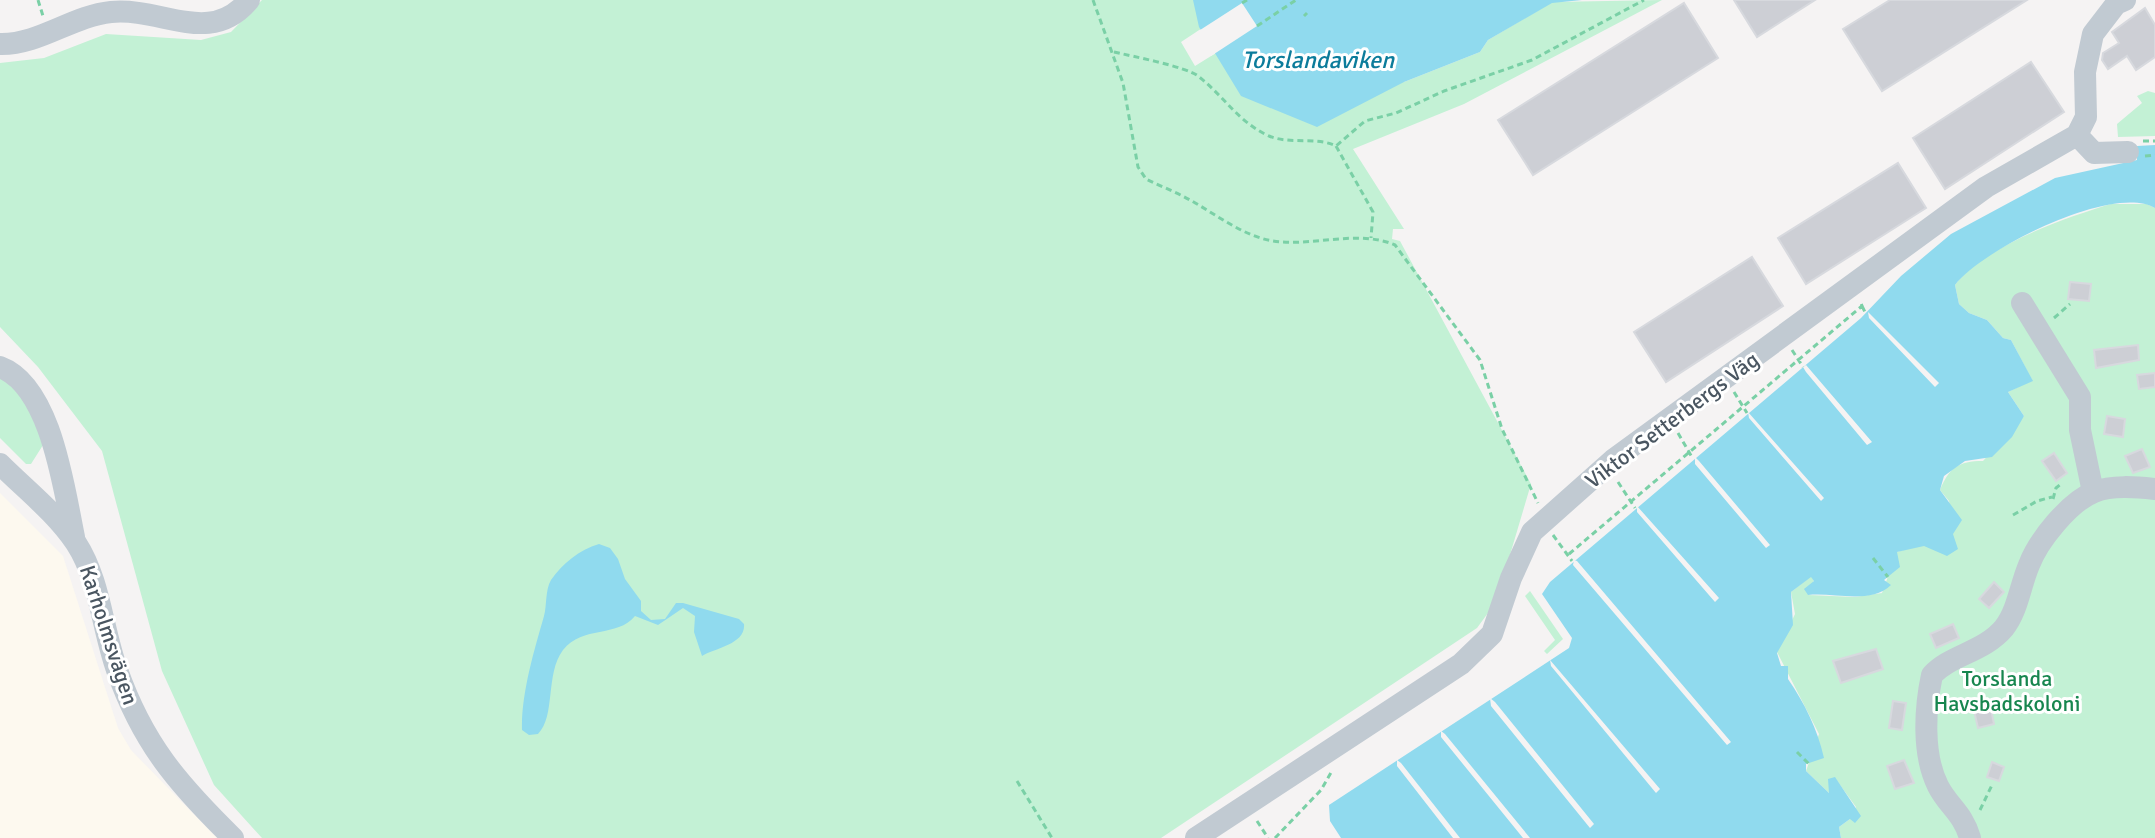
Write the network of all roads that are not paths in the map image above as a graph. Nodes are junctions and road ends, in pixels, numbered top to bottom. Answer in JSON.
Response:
{"nodes":[{"id":1,"x":249,"y":0,"type":"edge"},
{"id":2,"x":2119,"y":1,"type":"edge"},
{"id":3,"x":0,"y":44,"type":"edge"},
{"id":4,"x":2077,"y":135,"type":"junction"},
{"id":5,"x":2128,"y":152,"type":"dead end"},
{"id":6,"x":2022,"y":303,"type":"dead end"},
{"id":7,"x":0,"y":367,"type":"edge"},
{"id":8,"x":0,"y":464,"type":"edge"},
{"id":9,"x":2155,"y":489,"type":"edge"},
{"id":10,"x":2093,"y":492,"type":"junction"},
{"id":11,"x":75,"y":542,"type":"junction"},
{"id":12,"x":1968,"y":831,"type":"edge"},
{"id":13,"x":233,"y":838,"type":"edge"},
{"id":14,"x":1196,"y":838,"type":"edge"}],
"edges":[{"from":1,"to":3,"type":"street"},
{"from":2,"to":4,"type":"street"},
{"from":4,"to":5,"type":"street"},
{"from":4,"to":14,"type":"street","name":"Viktor Setterbergs Väg"},
{"from":6,"to":10,"type":"street"},
{"from":7,"to":11,"type":"street","name":"Karholmsvägen"},
{"from":8,"to":11,"type":"street","name":"Karholmsvägen"},
{"from":9,"to":10,"type":"street"},
{"from":10,"to":12,"type":"street"},
{"from":11,"to":13,"type":"street","name":"Karholmsvägen"}]}
